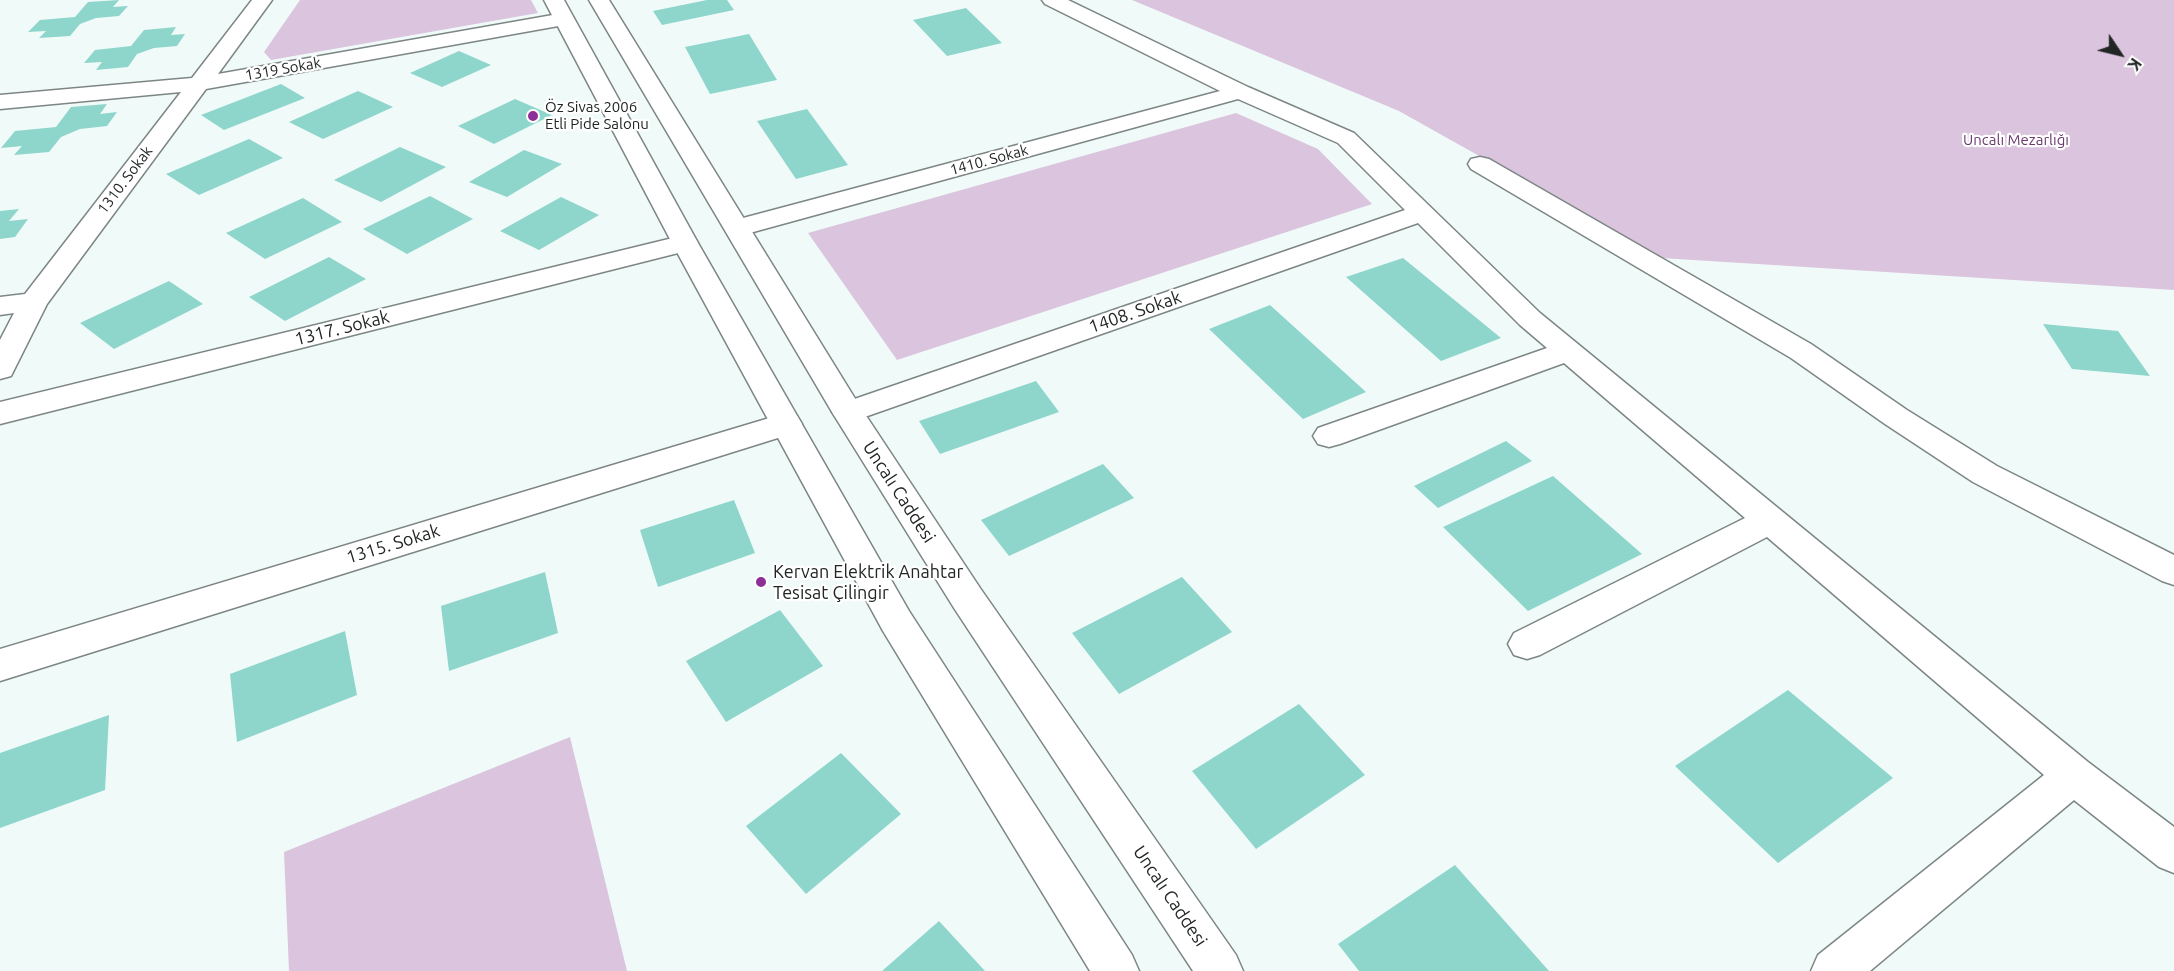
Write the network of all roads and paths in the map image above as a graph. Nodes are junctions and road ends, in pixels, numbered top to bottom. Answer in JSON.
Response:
{"nodes":[{"id":1,"x":262,"y":0,"type":"edge"},
{"id":2,"x":599,"y":0,"type":"edge"},
{"id":3,"x":1052,"y":0,"type":"edge"},
{"id":4,"x":559,"y":10,"type":"edge"},
{"id":5,"x":197,"y":84,"type":"junction"},
{"id":6,"x":1240,"y":92,"type":"junction"},
{"id":7,"x":0,"y":102,"type":"edge"},
{"id":8,"x":1480,"y":164,"type":"dead end"},
{"id":9,"x":1422,"y":213,"type":"junction"},
{"id":10,"x":737,"y":228,"type":"junction"},
{"id":11,"x":685,"y":243,"type":"junction"},
{"id":12,"x":34,"y":302,"type":"junction"},
{"id":13,"x":0,"y":306,"type":"edge"},
{"id":14,"x":1569,"y":351,"type":"junction"},
{"id":15,"x":0,"y":369,"type":"edge"},
{"id":16,"x":848,"y":412,"type":"junction"},
{"id":17,"x":0,"y":413,"type":"edge"},
{"id":18,"x":786,"y":424,"type":"junction"},
{"id":19,"x":1329,"y":436,"type":"dead end"},
{"id":20,"x":1770,"y":520,"type":"junction"},
{"id":21,"x":2174,"y":571,"type":"edge"},
{"id":22,"x":1527,"y":644,"type":"dead end"},
{"id":23,"x":0,"y":665,"type":"edge"},
{"id":24,"x":2074,"y":775,"type":"junction"},
{"id":25,"x":2174,"y":853,"type":"edge"},
{"id":26,"x":1116,"y":971,"type":"edge"},
{"id":27,"x":1220,"y":971,"type":"edge"},
{"id":28,"x":1834,"y":971,"type":"edge"}],
"edges":[{"from":1,"to":5,"type":"street","name":"1310. Sokak"},
{"from":2,"to":10,"type":"street","name":"Uncalı Caddesi"},
{"from":3,"to":6,"type":"street"},
{"from":4,"to":5,"type":"street","name":"1319 Sokak"},
{"from":4,"to":11,"type":"street"},
{"from":5,"to":7,"type":"street","name":"1319 Sokak"},
{"from":5,"to":12,"type":"street","name":"1310. Sokak"},
{"from":6,"to":9,"type":"street"},
{"from":6,"to":10,"type":"street","name":"1410. Sokak"},
{"from":8,"to":21,"type":"street"},
{"from":9,"to":14,"type":"street"},
{"from":9,"to":16,"type":"street","name":"1408. Sokak"},
{"from":10,"to":16,"type":"street","name":"Uncalı Caddesi"},
{"from":11,"to":17,"type":"street","name":"1317. Sokak"},
{"from":11,"to":18,"type":"street"},
{"from":12,"to":13,"type":"street"},
{"from":12,"to":15,"type":"street","name":"1310. Sokak"},
{"from":14,"to":19,"type":"street"},
{"from":14,"to":20,"type":"street"},
{"from":16,"to":27,"type":"street","name":"Uncalı Caddesi"},
{"from":18,"to":23,"type":"street","name":"1315. Sokak"},
{"from":18,"to":26,"type":"street"},
{"from":20,"to":22,"type":"street"},
{"from":20,"to":24,"type":"street"},
{"from":24,"to":25,"type":"street"},
{"from":24,"to":28,"type":"street"}]}
